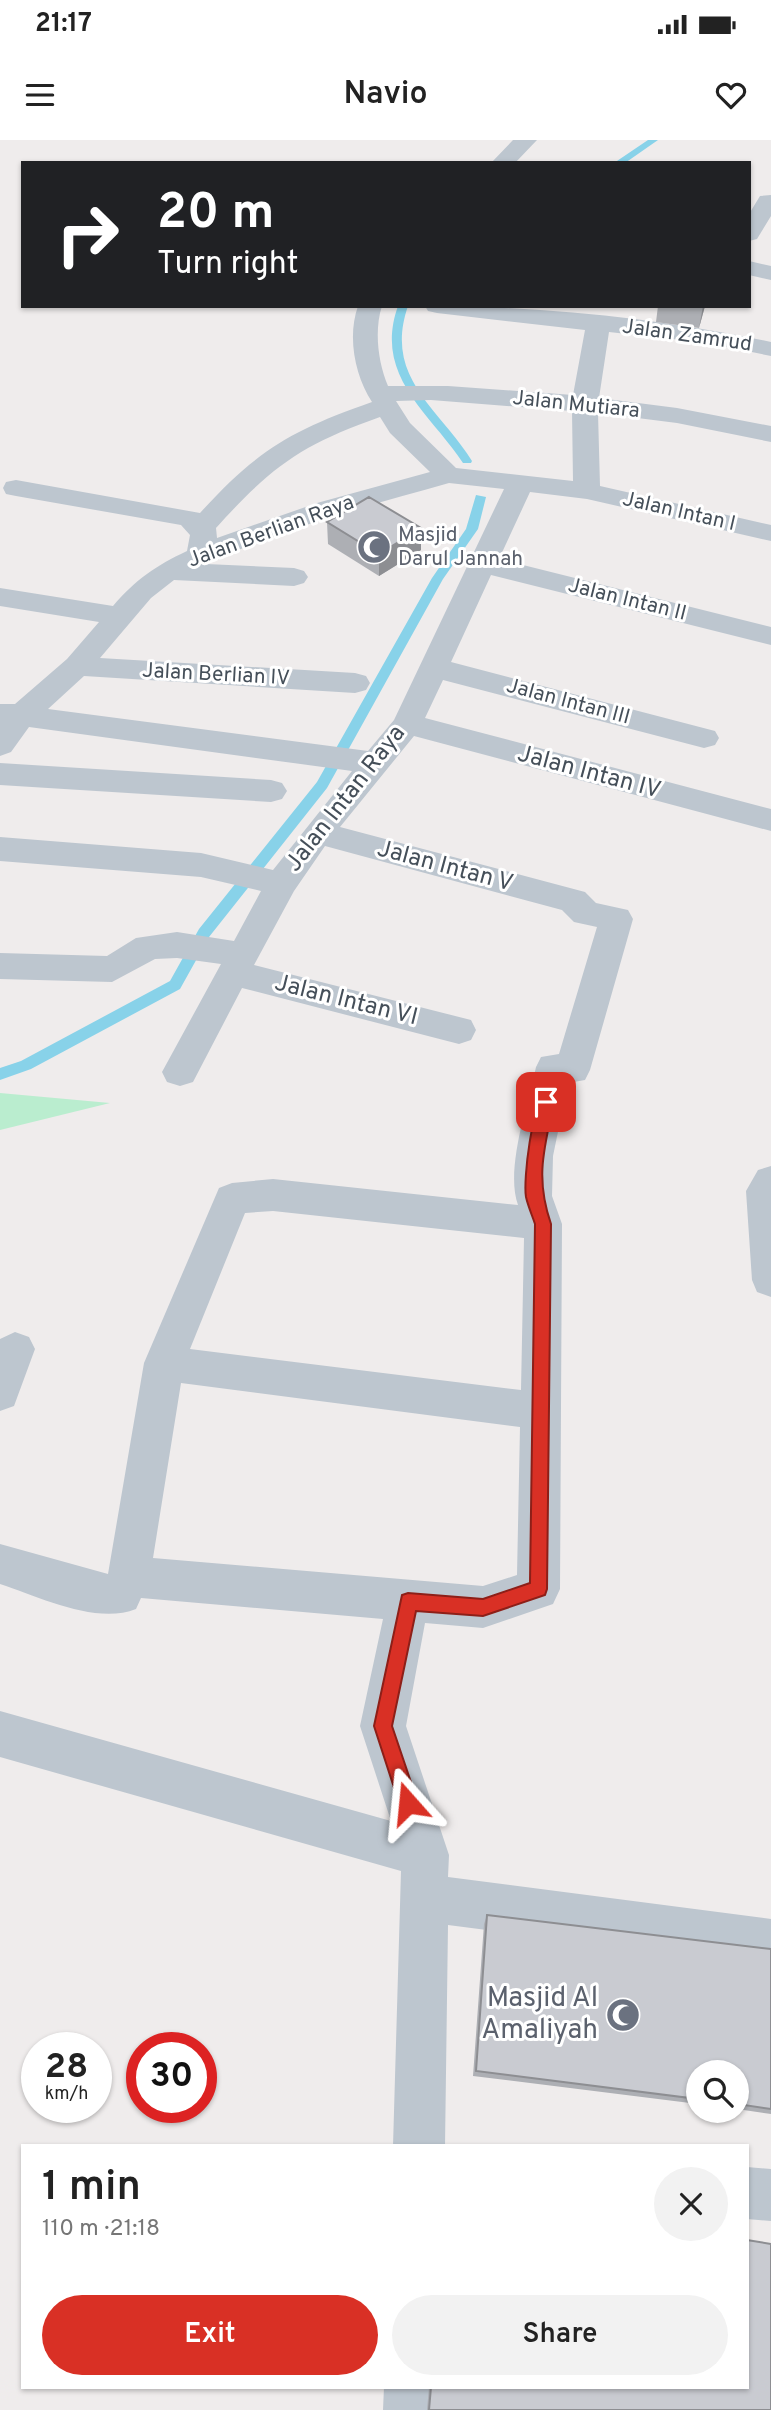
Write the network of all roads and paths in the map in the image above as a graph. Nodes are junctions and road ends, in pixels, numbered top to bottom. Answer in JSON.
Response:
{"nodes":[{"id":1,"x":526,"y":140,"type":"edge"},
{"id":2,"x":504,"y":161,"type":"edge"},
{"id":3,"x":763,"y":201,"type":"edge"},
{"id":4,"x":751,"y":229,"type":"edge"},
{"id":5,"x":751,"y":268,"type":"edge"},
{"id":6,"x":771,"y":273,"type":"edge"},
{"id":7,"x":369,"y":308,"type":"edge"},
{"id":8,"x":455,"y":308,"type":"edge"},
{"id":9,"x":598,"y":324,"type":"junction"},
{"id":10,"x":771,"y":349,"type":"edge"},
{"id":11,"x":391,"y":397,"type":"junction"},
{"id":12,"x":585,"y":403,"type":"junction"},
{"id":13,"x":771,"y":434,"type":"edge"},
{"id":14,"x":450,"y":475,"type":"junction"},
{"id":15,"x":509,"y":482,"type":"junction"},
{"id":16,"x":16,"y":488,"type":"dead end"},
{"id":17,"x":587,"y":491,"type":"junction"},
{"id":18,"x":202,"y":527,"type":"junction"},
{"id":19,"x":771,"y":533,"type":"edge"},
{"id":20,"x":195,"y":557,"type":"junction"},
{"id":21,"x":483,"y":564,"type":"junction"},
{"id":22,"x":167,"y":570,"type":"junction"},
{"id":23,"x":294,"y":577,"type":"dead end"},
{"id":24,"x":0,"y":597,"type":"edge"},
{"id":25,"x":121,"y":616,"type":"junction"},
{"id":26,"x":771,"y":636,"type":"edge"},
{"id":27,"x":77,"y":667,"type":"junction"},
{"id":28,"x":432,"y":667,"type":"junction"},
{"id":29,"x":355,"y":683,"type":"dead end"},
{"id":30,"x":11,"y":714,"type":"edge"},
{"id":31,"x":407,"y":724,"type":"junction"},
{"id":32,"x":704,"y":738,"type":"dead end"},
{"id":33,"x":0,"y":745,"type":"edge"},
{"id":34,"x":366,"y":762,"type":"junction"},
{"id":35,"x":0,"y":774,"type":"edge"},
{"id":36,"x":271,"y":791,"type":"dead end"},
{"id":37,"x":771,"y":820,"type":"edge"},
{"id":38,"x":318,"y":833,"type":"junction"},
{"id":39,"x":0,"y":849,"type":"edge"},
{"id":40,"x":275,"y":882,"type":"junction"},
{"id":41,"x":228,"y":959,"type":"junction"},
{"id":42,"x":0,"y":966,"type":"edge"},
{"id":43,"x":459,"y":1030,"type":"dead end"},
{"id":44,"x":180,"y":1072,"type":"dead end"},
{"id":45,"x":771,"y":1181,"type":"edge"},
{"id":46,"x":543,"y":1224,"type":"junction"},
{"id":47,"x":771,"y":1279,"type":"edge"},
{"id":48,"x":15,"y":1349,"type":"dead end"},
{"id":49,"x":164,"y":1363,"type":"junction"},
{"id":50,"x":0,"y":1393,"type":"edge"},
{"id":51,"x":541,"y":1411,"type":"junction"},
{"id":52,"x":0,"y":1564,"type":"edge"},
{"id":53,"x":129,"y":1576,"type":"junction"},
{"id":54,"x":408,"y":1601,"type":"junction"},
{"id":55,"x":0,"y":1734,"type":"edge"},
{"id":56,"x":424,"y":1876,"type":"junction"},
{"id":57,"x":771,"y":1943,"type":"edge"},
{"id":58,"x":419,"y":2144,"type":"edge"},
{"id":59,"x":749,"y":2193,"type":"edge"},
{"id":60,"x":771,"y":2195,"type":"edge"},
{"id":61,"x":411,"y":2389,"type":"edge"},
{"id":62,"x":411,"y":2410,"type":"edge"}],
"edges":[{"from":1,"to":2,"type":"street"},
{"from":3,"to":4,"type":"street"},
{"from":5,"to":6,"type":"street"},
{"from":7,"to":11,"type":"street"},
{"from":8,"to":9,"type":"street","name":"Jalan Zamrud"},
{"from":9,"to":10,"type":"street","name":"Jalan Zamrud"},
{"from":9,"to":12,"type":"street"},
{"from":11,"to":12,"type":"street","name":"Jalan Mutiara"},
{"from":11,"to":14,"type":"street"},
{"from":11,"to":18,"type":"street","name":"Jalan Mutiara"},
{"from":12,"to":13,"type":"street","name":"Jalan Mutiara"},
{"from":12,"to":17,"type":"street"},
{"from":14,"to":15,"type":"street","name":"Jalan Intan I"},
{"from":14,"to":20,"type":"street","name":"Jalan Berlian Raya"},
{"from":15,"to":17,"type":"street","name":"Jalan Intan I"},
{"from":15,"to":21,"type":"street","name":"Jalan Intan Raya"},
{"from":16,"to":18,"type":"street"},
{"from":17,"to":19,"type":"street","name":"Jalan Intan I"},
{"from":18,"to":20,"type":"street"},
{"from":20,"to":22,"type":"street","name":"Jalan Berlian Raya"},
{"from":21,"to":26,"type":"street","name":"Jalan Intan II"},
{"from":21,"to":28,"type":"street","name":"Jalan Intan Raya"},
{"from":22,"to":23,"type":"street"},
{"from":22,"to":25,"type":"street","name":"Jalan Berlian Raya"},
{"from":24,"to":25,"type":"street"},
{"from":25,"to":27,"type":"street","name":"Jalan Berlian Raya"},
{"from":27,"to":29,"type":"street","name":"Jalan Berlian IV"},
{"from":27,"to":30,"type":"street","name":"Jalan Berlian Raya"},
{"from":28,"to":31,"type":"street","name":"Jalan Intan Raya"},
{"from":28,"to":32,"type":"street","name":"Jalan Intan III"},
{"from":30,"to":33,"type":"street","name":"Jalan Berlian Raya"},
{"from":30,"to":34,"type":"street"},
{"from":31,"to":34,"type":"street","name":"Jalan Intan Raya"},
{"from":31,"to":37,"type":"street","name":"Jalan Intan IV"},
{"from":34,"to":38,"type":"street","name":"Jalan Intan Raya"},
{"from":35,"to":36,"type":"street"},
{"from":38,"to":40,"type":"street","name":"Jalan Intan Raya"},
{"from":38,"to":46,"type":"street","name":"Jalan Intan V"},
{"from":39,"to":40,"type":"street"},
{"from":40,"to":41,"type":"street","name":"Jalan Intan Raya"},
{"from":41,"to":42,"type":"street","name":"Jalan Intan VI"},
{"from":41,"to":43,"type":"street","name":"Jalan Intan VI"},
{"from":41,"to":44,"type":"street","name":"Jalan Intan Raya"},
{"from":45,"to":47,"type":"street"},
{"from":46,"to":49,"type":"street"},
{"from":46,"to":51,"type":"street"},
{"from":48,"to":50,"type":"street"},
{"from":49,"to":51,"type":"street"},
{"from":49,"to":53,"type":"street"},
{"from":51,"to":54,"type":"street"},
{"from":52,"to":53,"type":"street"},
{"from":53,"to":54,"type":"street"},
{"from":54,"to":56,"type":"street"},
{"from":55,"to":56,"type":"street"},
{"from":56,"to":57,"type":"street"},
{"from":56,"to":58,"type":"street"},
{"from":59,"to":60,"type":"street"},
{"from":61,"to":62,"type":"street"}]}
